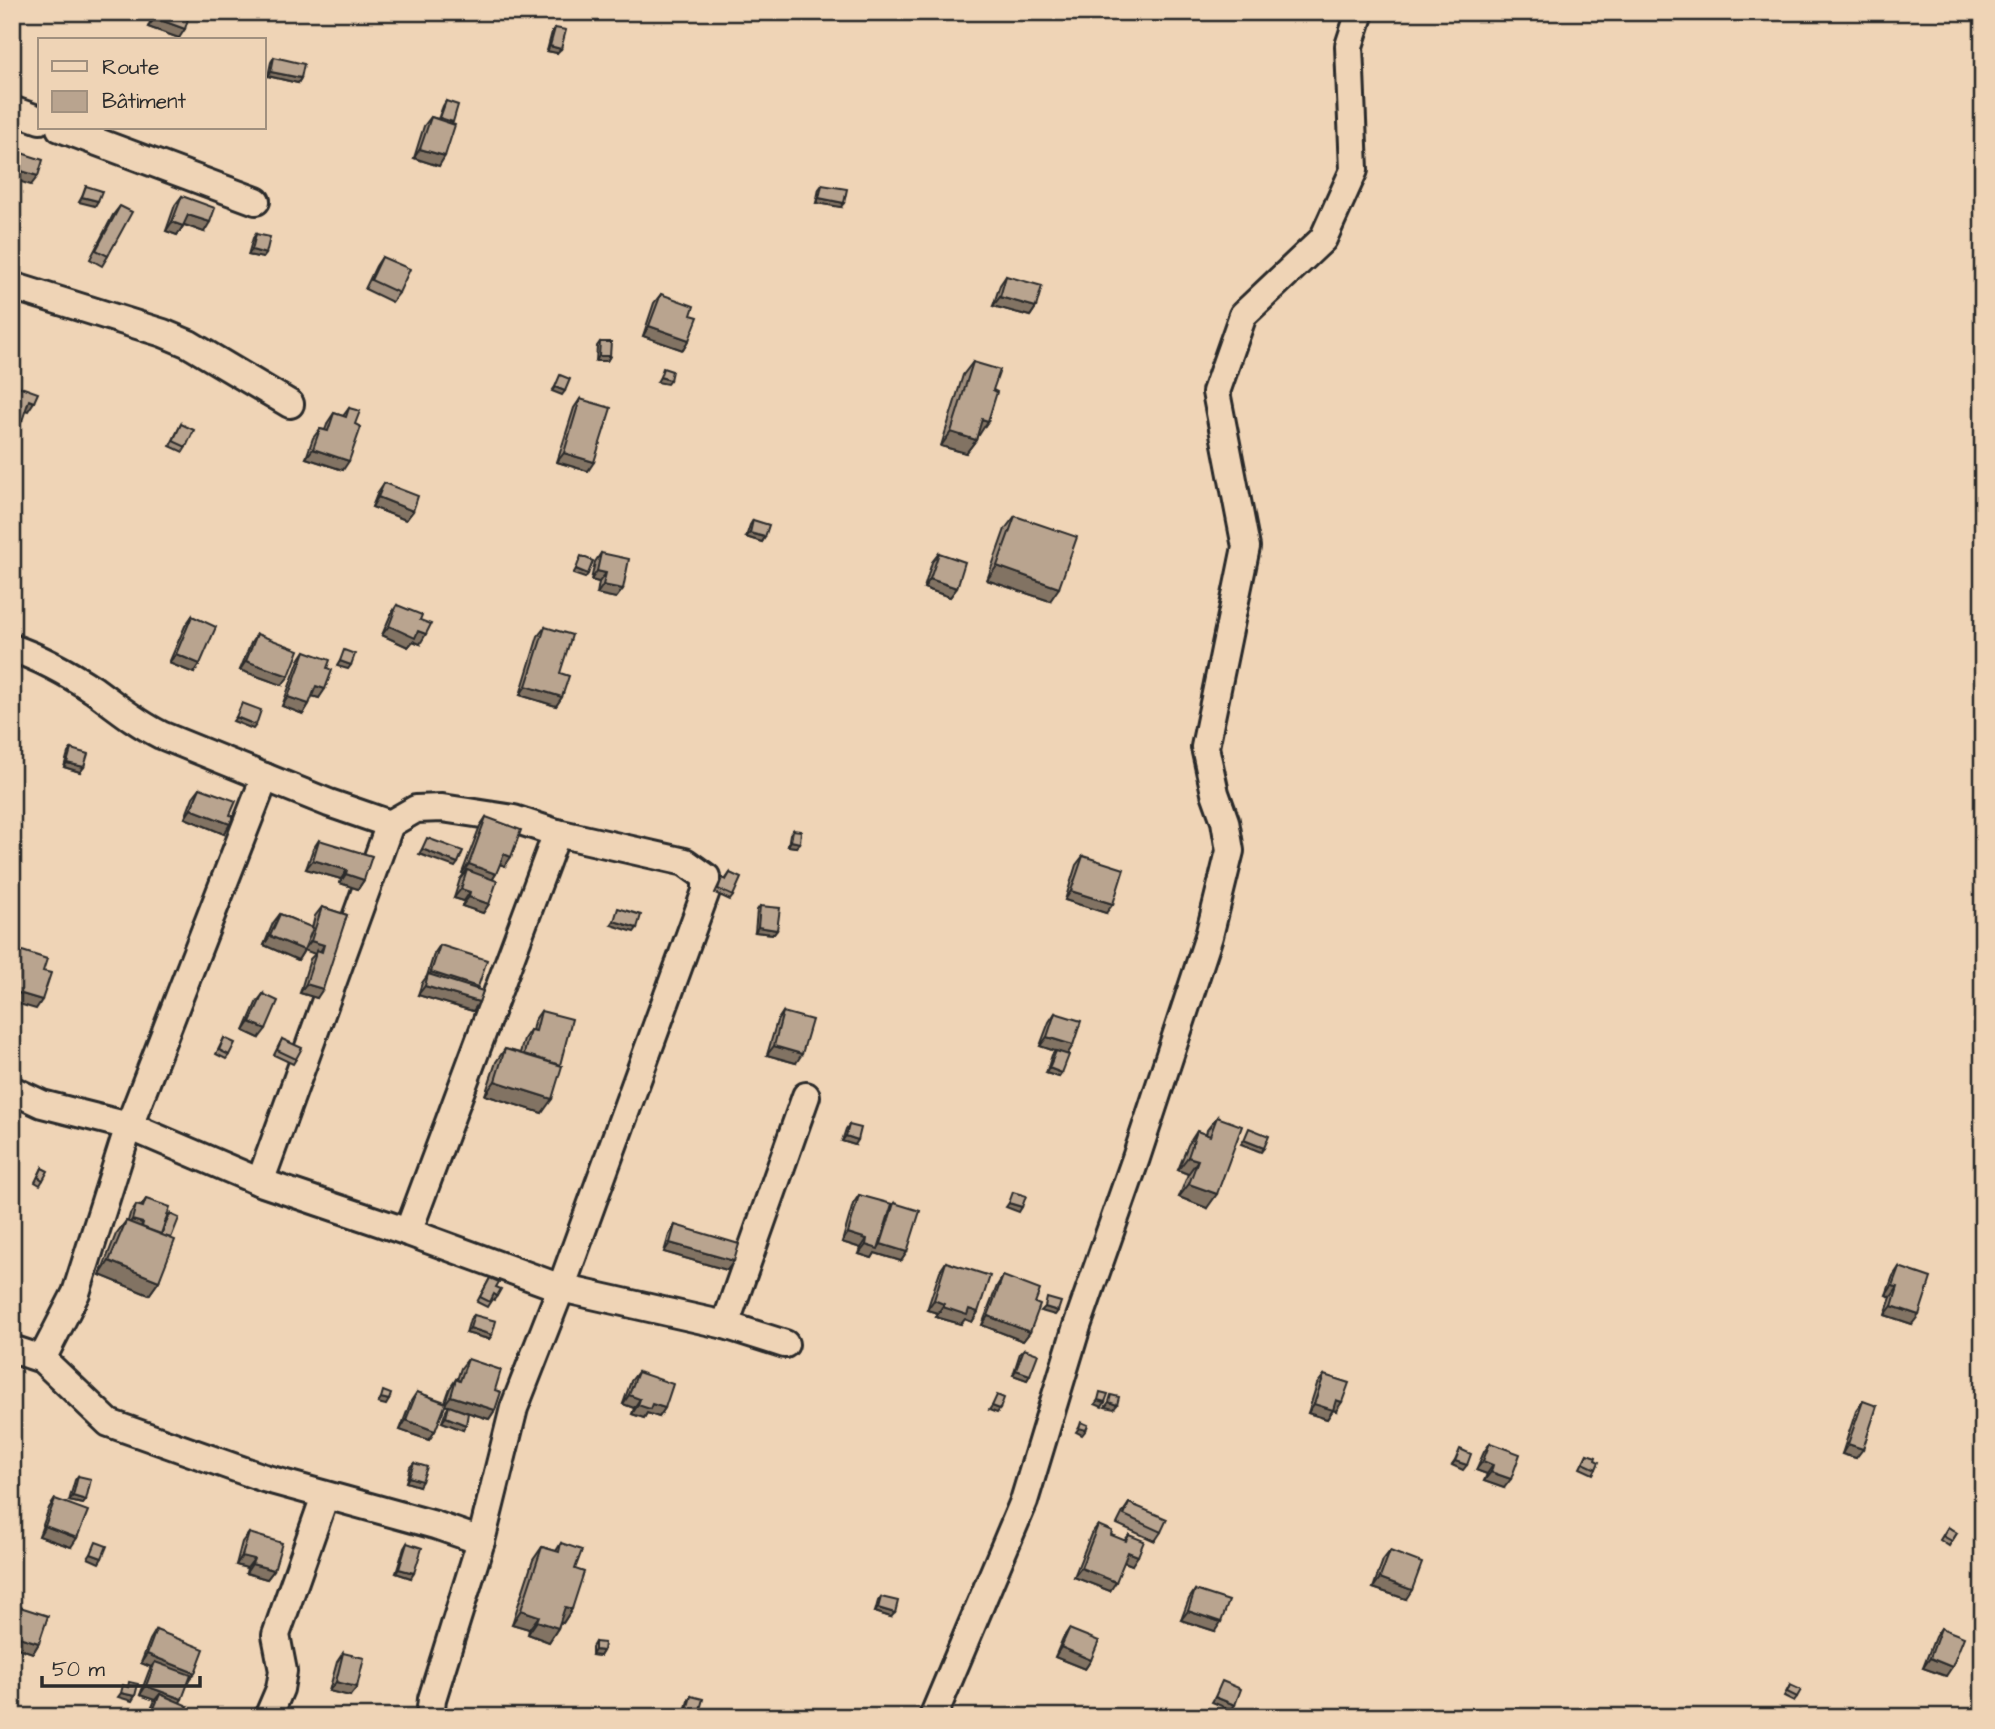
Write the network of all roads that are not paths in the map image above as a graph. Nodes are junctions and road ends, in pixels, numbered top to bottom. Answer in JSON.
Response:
{"nodes":[{"id":1,"x":1360,"y":12,"type":"edge"},
{"id":2,"x":12,"y":110,"type":"edge"},
{"id":3,"x":38,"y":119,"type":"edge"},
{"id":4,"x":65,"y":130,"type":"edge"},
{"id":5,"x":256,"y":201,"type":"dead end"},
{"id":6,"x":12,"y":286,"type":"edge"},
{"id":7,"x":290,"y":404,"type":"dead end"},
{"id":8,"x":12,"y":648,"type":"edge"},
{"id":9,"x":265,"y":777,"type":"junction"},
{"id":10,"x":390,"y":824,"type":"junction"},
{"id":11,"x":557,"y":833,"type":"junction"},
{"id":12,"x":12,"y":1090,"type":"edge"},
{"id":13,"x":806,"y":1096,"type":"dead end"},
{"id":14,"x":42,"y":1104,"type":"junction"},
{"id":15,"x":12,"y":1108,"type":"edge"},
{"id":16,"x":129,"y":1126,"type":"junction"},
{"id":17,"x":260,"y":1182,"type":"junction"},
{"id":18,"x":408,"y":1232,"type":"junction"},
{"id":19,"x":561,"y":1289,"type":"junction"},
{"id":20,"x":725,"y":1325,"type":"junction"},
{"id":21,"x":785,"y":1344,"type":"dead end"},
{"id":22,"x":12,"y":1349,"type":"edge"},
{"id":23,"x":42,"y":1359,"type":"junction"},
{"id":24,"x":326,"y":1496,"type":"junction"},
{"id":25,"x":481,"y":1541,"type":"junction"},
{"id":26,"x":268,"y":1717,"type":"edge"},
{"id":27,"x":430,"y":1717,"type":"edge"},
{"id":28,"x":933,"y":1717,"type":"edge"}],
"edges":[{"from":1,"to":28,"type":"street"},
{"from":2,"to":3,"type":"street"},
{"from":4,"to":5,"type":"street"},
{"from":6,"to":7,"type":"street"},
{"from":8,"to":9,"type":"street"},
{"from":9,"to":10,"type":"street"},
{"from":9,"to":16,"type":"street"},
{"from":10,"to":11,"type":"street"},
{"from":10,"to":17,"type":"street"},
{"from":11,"to":18,"type":"street"},
{"from":11,"to":19,"type":"street"},
{"from":12,"to":14,"type":"street"},
{"from":13,"to":20,"type":"street"},
{"from":14,"to":15,"type":"street"},
{"from":14,"to":16,"type":"street"},
{"from":16,"to":17,"type":"street"},
{"from":16,"to":23,"type":"street"},
{"from":17,"to":18,"type":"street"},
{"from":18,"to":19,"type":"street"},
{"from":19,"to":20,"type":"street"},
{"from":19,"to":25,"type":"street"},
{"from":20,"to":21,"type":"street"},
{"from":22,"to":23,"type":"street"},
{"from":23,"to":24,"type":"street"},
{"from":24,"to":25,"type":"street"},
{"from":24,"to":26,"type":"street"},
{"from":25,"to":27,"type":"street"}]}
